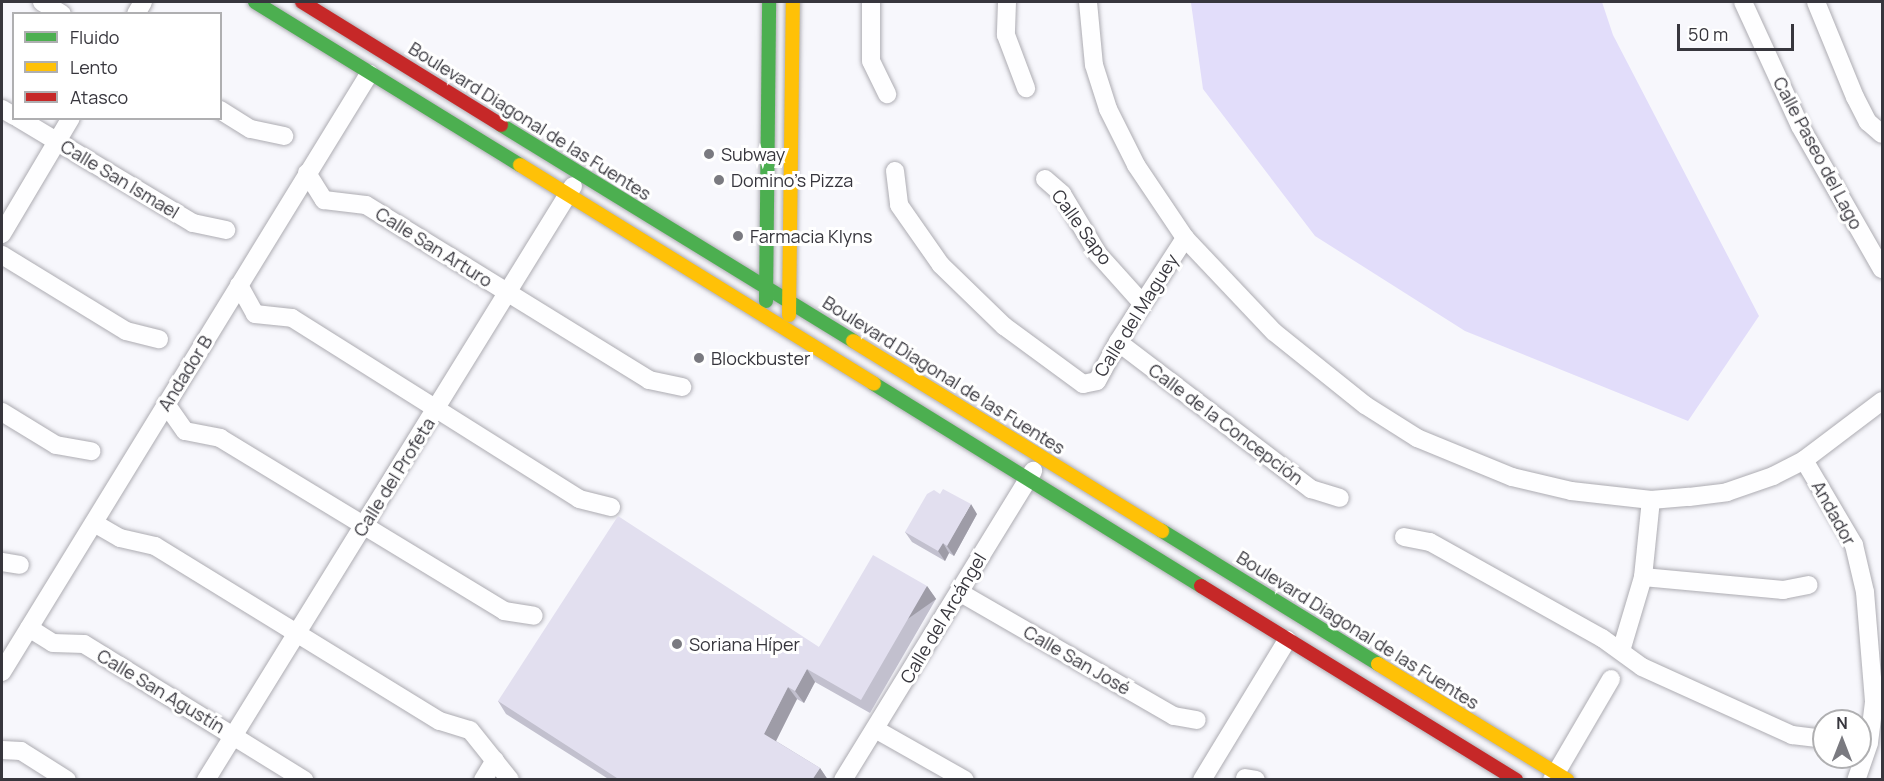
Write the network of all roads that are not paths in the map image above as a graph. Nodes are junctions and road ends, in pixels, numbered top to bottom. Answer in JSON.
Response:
{"nodes":[{"id":1,"x":42,"y":2,"type":"edge"},
{"id":2,"x":255,"y":2,"type":"edge"},
{"id":3,"x":302,"y":2,"type":"edge"},
{"id":4,"x":770,"y":2,"type":"edge"},
{"id":5,"x":793,"y":2,"type":"edge"},
{"id":6,"x":871,"y":2,"type":"edge"},
{"id":7,"x":1007,"y":2,"type":"edge"},
{"id":8,"x":1088,"y":2,"type":"edge"},
{"id":9,"x":1743,"y":2,"type":"edge"},
{"id":10,"x":1816,"y":2,"type":"edge"},
{"id":11,"x":59,"y":12,"type":"edge"},
{"id":12,"x":369,"y":74,"type":"junction"},
{"id":13,"x":1026,"y":88,"type":"dead end"},
{"id":14,"x":887,"y":94,"type":"dead end"},
{"id":15,"x":222,"y":111,"type":"edge"},
{"id":16,"x":21,"y":120,"type":"edge"},
{"id":17,"x":70,"y":120,"type":"edge"},
{"id":18,"x":1882,"y":134,"type":"edge"},
{"id":19,"x":284,"y":136,"type":"dead end"},
{"id":20,"x":56,"y":141,"type":"junction"},
{"id":21,"x":895,"y":171,"type":"dead end"},
{"id":22,"x":307,"y":173,"type":"junction"},
{"id":23,"x":581,"y":174,"type":"junction"},
{"id":24,"x":1045,"y":179,"type":"dead end"},
{"id":25,"x":567,"y":196,"type":"junction"},
{"id":26,"x":226,"y":230,"type":"dead end"},
{"id":27,"x":2,"y":234,"type":"edge"},
{"id":28,"x":1185,"y":238,"type":"junction"},
{"id":29,"x":2,"y":255,"type":"edge"},
{"id":30,"x":1882,"y":269,"type":"edge"},
{"id":31,"x":239,"y":285,"type":"junction"},
{"id":32,"x":766,"y":287,"type":"junction"},
{"id":33,"x":507,"y":293,"type":"junction"},
{"id":34,"x":789,"y":301,"type":"junction"},
{"id":35,"x":1142,"y":303,"type":"junction"},
{"id":36,"x":765,"y":318,"type":"junction"},
{"id":37,"x":788,"y":332,"type":"junction"},
{"id":38,"x":159,"y":339,"type":"dead end"},
{"id":39,"x":1118,"y":342,"type":"junction"},
{"id":40,"x":682,"y":387,"type":"dead end"},
{"id":41,"x":1882,"y":402,"type":"edge"},
{"id":42,"x":166,"y":404,"type":"junction"},
{"id":43,"x":436,"y":409,"type":"junction"},
{"id":44,"x":2,"y":412,"type":"edge"},
{"id":45,"x":91,"y":450,"type":"dead end"},
{"id":46,"x":1043,"y":457,"type":"junction"},
{"id":47,"x":1804,"y":460,"type":"junction"},
{"id":48,"x":1028,"y":480,"type":"junction"},
{"id":49,"x":1340,"y":498,"type":"dead end"},
{"id":50,"x":1652,"y":500,"type":"junction"},
{"id":51,"x":611,"y":507,"type":"dead end"},
{"id":52,"x":94,"y":523,"type":"junction"},
{"id":53,"x":364,"y":525,"type":"junction"},
{"id":54,"x":1404,"y":537,"type":"dead end"},
{"id":55,"x":2,"y":562,"type":"edge"},
{"id":56,"x":20,"y":565,"type":"dead end"},
{"id":57,"x":1643,"y":577,"type":"junction"},
{"id":58,"x":1809,"y":585,"type":"dead end"},
{"id":59,"x":959,"y":592,"type":"junction"},
{"id":60,"x":534,"y":616,"type":"dead end"},
{"id":61,"x":29,"y":628,"type":"junction"},
{"id":62,"x":297,"y":633,"type":"junction"},
{"id":63,"x":1287,"y":640,"type":"junction"},
{"id":64,"x":1621,"y":651,"type":"junction"},
{"id":65,"x":2,"y":672,"type":"edge"},
{"id":66,"x":1611,"y":679,"type":"dead end"},
{"id":67,"x":1197,"y":720,"type":"dead end"},
{"id":68,"x":874,"y":729,"type":"junction"},
{"id":69,"x":234,"y":736,"type":"junction"},
{"id":70,"x":1812,"y":738,"type":"edge"},
{"id":71,"x":2,"y":750,"type":"edge"},
{"id":72,"x":495,"y":760,"type":"junction"},
{"id":73,"x":1558,"y":777,"type":"edge"},
{"id":74,"x":67,"y":780,"type":"edge"},
{"id":75,"x":206,"y":780,"type":"edge"},
{"id":76,"x":304,"y":780,"type":"edge"},
{"id":77,"x":483,"y":780,"type":"edge"},
{"id":78,"x":510,"y":780,"type":"edge"},
{"id":79,"x":843,"y":780,"type":"edge"},
{"id":80,"x":964,"y":780,"type":"edge"},
{"id":81,"x":1202,"y":780,"type":"edge"},
{"id":82,"x":1516,"y":780,"type":"edge"},
{"id":83,"x":1856,"y":780,"type":"edge"}],
"edges":[{"from":1,"to":11,"type":"street"},
{"from":2,"to":12,"type":"main road"},
{"from":3,"to":23,"type":"main road","name":"Boulevard Diagonal de las Fuentes"},
{"from":4,"to":32,"type":"main road"},
{"from":5,"to":34,"type":"main road"},
{"from":6,"to":14,"type":"street"},
{"from":7,"to":13,"type":"street"},
{"from":8,"to":28,"type":"street"},
{"from":9,"to":30,"type":"street","name":"Calle Paseo del Lago"},
{"from":10,"to":18,"type":"street"},
{"from":12,"to":22,"type":"street","name":"Andador B"},
{"from":12,"to":25,"type":"main road"},
{"from":15,"to":19,"type":"street"},
{"from":16,"to":20,"type":"street","name":"Calle San Ismael"},
{"from":17,"to":20,"type":"street"},
{"from":20,"to":26,"type":"street","name":"Calle San Ismael"},
{"from":20,"to":27,"type":"street"},
{"from":21,"to":39,"type":"street","name":"Calle del Maguey"},
{"from":22,"to":31,"type":"street","name":"Andador B"},
{"from":22,"to":33,"type":"street","name":"Calle San Arturo"},
{"from":23,"to":25,"type":"street","name":"Calle del Profeta"},
{"from":23,"to":32,"type":"main road","name":"Boulevard Diagonal de las Fuentes"},
{"from":24,"to":35,"type":"street","name":"Calle Sapo"},
{"from":25,"to":33,"type":"street","name":"Calle del Profeta"},
{"from":25,"to":36,"type":"main road"},
{"from":28,"to":35,"type":"street","name":"Calle del Maguey"},
{"from":28,"to":50,"type":"street"},
{"from":29,"to":38,"type":"street"},
{"from":31,"to":42,"type":"street","name":"Andador B"},
{"from":31,"to":43,"type":"street"},
{"from":32,"to":34,"type":"main road","name":"Boulevard Diagonal de las Fuentes"},
{"from":32,"to":36,"type":"main road"},
{"from":33,"to":40,"type":"street","name":"Calle San Arturo"},
{"from":33,"to":43,"type":"street","name":"Calle del Profeta"},
{"from":34,"to":37,"type":"main road"},
{"from":34,"to":46,"type":"main road","name":"Boulevard Diagonal de las Fuentes"},
{"from":35,"to":39,"type":"street","name":"Calle del Maguey"},
{"from":36,"to":37,"type":"main road"},
{"from":37,"to":48,"type":"main road"},
{"from":39,"to":49,"type":"street","name":"Calle de la Concepción"},
{"from":41,"to":47,"type":"street"},
{"from":42,"to":52,"type":"street","name":"Andador B"},
{"from":42,"to":53,"type":"street"},
{"from":43,"to":51,"type":"street"},
{"from":43,"to":53,"type":"street","name":"Calle del Profeta"},
{"from":44,"to":45,"type":"street"},
{"from":46,"to":48,"type":"street","name":"Calle del Arcángel"},
{"from":46,"to":73,"type":"main road","name":"Boulevard Diagonal de las Fuentes"},
{"from":47,"to":50,"type":"street"},
{"from":47,"to":83,"type":"street","name":"Andador"},
{"from":48,"to":59,"type":"street","name":"Calle del Arcángel"},
{"from":48,"to":63,"type":"main road"},
{"from":50,"to":57,"type":"street"},
{"from":52,"to":61,"type":"street","name":"Andador B"},
{"from":52,"to":62,"type":"street"},
{"from":53,"to":60,"type":"street"},
{"from":53,"to":62,"type":"street","name":"Calle del Profeta"},
{"from":54,"to":64,"type":"street"},
{"from":55,"to":56,"type":"street"},
{"from":57,"to":58,"type":"street"},
{"from":57,"to":64,"type":"street"},
{"from":59,"to":67,"type":"street","name":"Calle San José"},
{"from":59,"to":68,"type":"street","name":"Calle del Arcángel"},
{"from":61,"to":65,"type":"street","name":"Andador B"},
{"from":61,"to":69,"type":"street","name":"Calle San Agustín"},
{"from":62,"to":69,"type":"street","name":"Calle del Profeta"},
{"from":62,"to":72,"type":"street"},
{"from":63,"to":81,"type":"street"},
{"from":63,"to":82,"type":"main road"},
{"from":64,"to":70,"type":"street"},
{"from":66,"to":73,"type":"street"},
{"from":68,"to":79,"type":"street","name":"Calle del Arcángel"},
{"from":68,"to":80,"type":"street"},
{"from":69,"to":75,"type":"street","name":"Calle del Profeta"},
{"from":69,"to":76,"type":"street","name":"Calle San Agustín"},
{"from":71,"to":74,"type":"street"},
{"from":72,"to":77,"type":"street"},
{"from":72,"to":78,"type":"street"}]}
